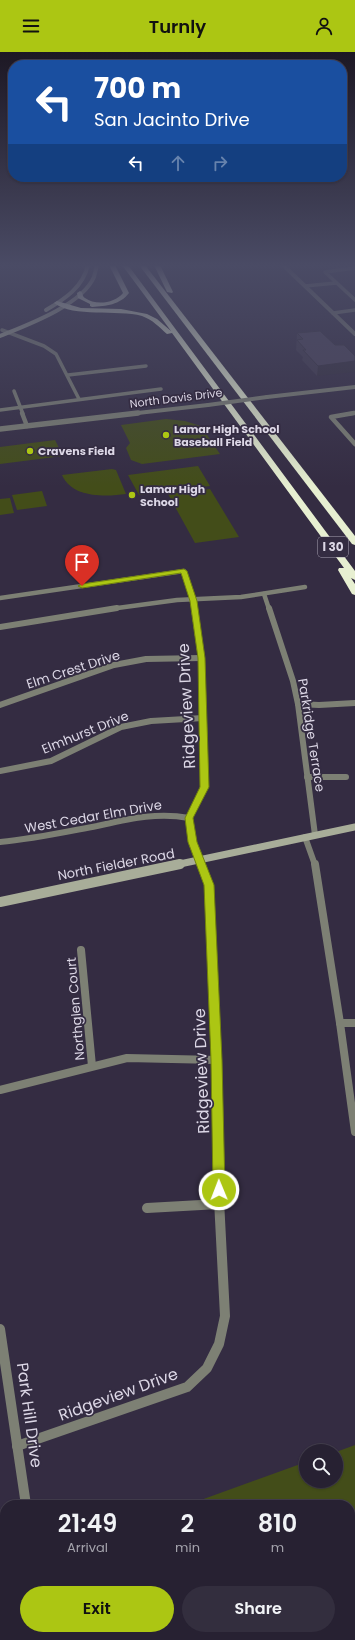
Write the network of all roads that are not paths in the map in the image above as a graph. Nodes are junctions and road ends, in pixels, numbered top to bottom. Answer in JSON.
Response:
{"nodes":[{"id":1,"x":25,"y":339,"type":"edge"},
{"id":2,"x":174,"y":339,"type":"edge"},
{"id":3,"x":179,"y":339,"type":"edge"},
{"id":4,"x":198,"y":339,"type":"edge"},
{"id":5,"x":146,"y":366,"type":"dead end"},
{"id":6,"x":68,"y":375,"type":"junction"},
{"id":7,"x":355,"y":387,"type":"edge"},
{"id":8,"x":161,"y":390,"type":"dead end"},
{"id":9,"x":14,"y":391,"type":"dead end"},
{"id":10,"x":217,"y":391,"type":"junction"},
{"id":11,"x":79,"y":400,"type":"junction"},
{"id":12,"x":20,"y":407,"type":"junction"},
{"id":13,"x":0,"y":410,"type":"edge"},
{"id":14,"x":355,"y":413,"type":"edge"},
{"id":15,"x":27,"y":426,"type":"junction"},
{"id":16,"x":0,"y":429,"type":"edge"},
{"id":17,"x":355,"y":444,"type":"edge"},
{"id":18,"x":311,"y":518,"type":"junction"},
{"id":19,"x":355,"y":542,"type":"edge"},
{"id":20,"x":355,"y":577,"type":"edge"},
{"id":21,"x":306,"y":587,"type":"dead end"},
{"id":22,"x":355,"y":592,"type":"edge"},
{"id":23,"x":264,"y":594,"type":"junction"},
{"id":24,"x":0,"y":598,"type":"edge"},
{"id":25,"x":193,"y":601,"type":"junction"},
{"id":26,"x":0,"y":627,"type":"edge"},
{"id":27,"x":201,"y":658,"type":"junction"},
{"id":28,"x":355,"y":703,"type":"edge"},
{"id":29,"x":298,"y":704,"type":"junction"},
{"id":30,"x":0,"y":705,"type":"edge"},
{"id":31,"x":203,"y":718,"type":"junction"},
{"id":32,"x":0,"y":771,"type":"edge"},
{"id":33,"x":308,"y":777,"type":"junction"},
{"id":34,"x":346,"y":777,"type":"dead end"},
{"id":35,"x":189,"y":818,"type":"junction"},
{"id":36,"x":355,"y":827,"type":"edge"},
{"id":37,"x":315,"y":835,"type":"junction"},
{"id":38,"x":305,"y":837,"type":"junction"},
{"id":39,"x":0,"y":842,"type":"edge"},
{"id":40,"x":200,"y":861,"type":"junction"},
{"id":41,"x":0,"y":902,"type":"edge"},
{"id":42,"x":81,"y":950,"type":"dead end"},
{"id":43,"x":355,"y":1022,"type":"edge"},
{"id":44,"x":340,"y":1023,"type":"junction"},
{"id":45,"x":216,"y":1060,"type":"junction"},
{"id":46,"x":92,"y":1066,"type":"junction"},
{"id":47,"x":0,"y":1090,"type":"edge"},
{"id":48,"x":355,"y":1132,"type":"edge"},
{"id":49,"x":219,"y":1204,"type":"junction"},
{"id":50,"x":147,"y":1208,"type":"dead end"},
{"id":51,"x":0,"y":1329,"type":"edge"},
{"id":52,"x":17,"y":1446,"type":"junction"},
{"id":53,"x":25,"y":1500,"type":"edge"}],
"edges":[{"from":1,"to":6,"type":"street"},
{"from":2,"to":10,"type":"highway"},
{"from":3,"to":10,"type":"highway","number":"I 30"},
{"from":4,"to":19,"type":"highway","number":"I 30"},
{"from":5,"to":6,"type":"street"},
{"from":6,"to":11,"type":"street"},
{"from":7,"to":15,"type":"street","name":"North Davis Drive","bridge":true},
{"from":8,"to":11,"type":"street"},
{"from":9,"to":12,"type":"street"},
{"from":10,"to":18,"type":"highway","number":"I 30"},
{"from":11,"to":12,"type":"street"},
{"from":12,"to":13,"type":"street"},
{"from":12,"to":15,"type":"street"},
{"from":14,"to":17,"type":"street"},
{"from":15,"to":16,"type":"street","name":"North Davis Drive"},
{"from":18,"to":20,"type":"highway","number":"I 30"},
{"from":18,"to":22,"type":"highway"},
{"from":21,"to":23,"type":"street"},
{"from":23,"to":25,"type":"street"},
{"from":23,"to":29,"type":"street","name":"Parkridge Terrace"},
{"from":24,"to":25,"type":"street","name":"Ridgeview Drive"},
{"from":25,"to":26,"type":"street"},
{"from":25,"to":27,"type":"street","name":"Ridgeview Drive"},
{"from":27,"to":30,"type":"street","name":"Elm Crest Drive"},
{"from":27,"to":31,"type":"street","name":"Ridgeview Drive"},
{"from":28,"to":29,"type":"street"},
{"from":29,"to":33,"type":"street","name":"Parkridge Terrace"},
{"from":31,"to":32,"type":"street","name":"Elmhurst Drive"},
{"from":31,"to":35,"type":"street","name":"Ridgeview Drive"},
{"from":33,"to":34,"type":"street"},
{"from":33,"to":37,"type":"street","name":"Parkridge Terrace"},
{"from":35,"to":39,"type":"street","name":"West Cedar Elm Drive"},
{"from":35,"to":40,"type":"street","name":"Ridgeview Drive"},
{"from":36,"to":37,"type":"main road","name":"North Fielder Road"},
{"from":37,"to":38,"type":"main road","name":"North Fielder Road"},
{"from":38,"to":40,"type":"main road","name":"North Fielder Road"},
{"from":38,"to":44,"type":"street"},
{"from":40,"to":41,"type":"main road","name":"North Fielder Road"},
{"from":40,"to":45,"type":"street","name":"Ridgeview Drive"},
{"from":42,"to":46,"type":"street","name":"Northglen Court"},
{"from":43,"to":44,"type":"street"},
{"from":44,"to":48,"type":"street"},
{"from":45,"to":46,"type":"street"},
{"from":45,"to":49,"type":"street","name":"Ridgeview Drive"},
{"from":46,"to":47,"type":"street"},
{"from":49,"to":50,"type":"street"},
{"from":49,"to":52,"type":"street","name":"Ridgeview Drive"},
{"from":51,"to":52,"type":"street","name":"Park Hill Drive"},
{"from":52,"to":53,"type":"street","name":"Park Hill Drive"}]}
